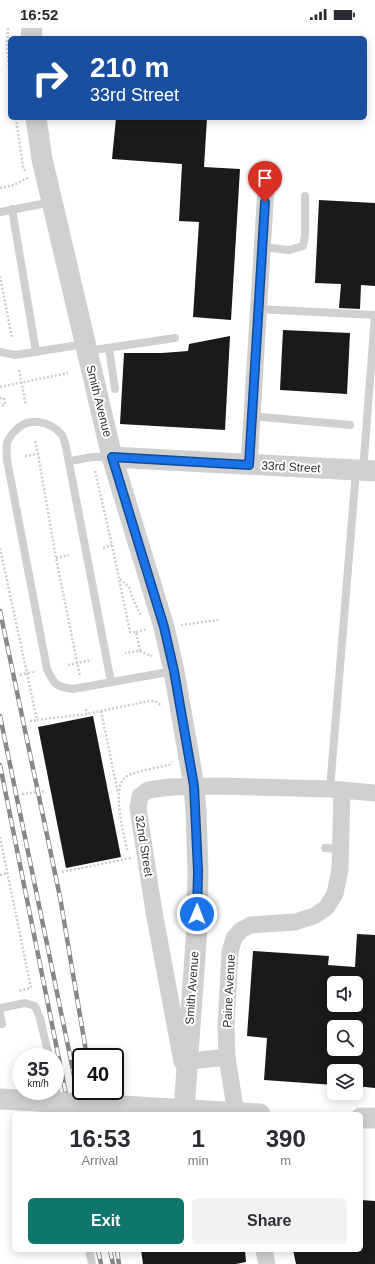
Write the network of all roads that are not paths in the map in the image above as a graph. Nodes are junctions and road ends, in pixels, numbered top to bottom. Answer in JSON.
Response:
{"nodes":[{"id":1,"x":36,"y":120,"type":"edge"},
{"id":2,"x":266,"y":187,"type":"dead end"},
{"id":3,"x":305,"y":196,"type":"dead end"},
{"id":4,"x":52,"y":202,"type":"junction"},
{"id":5,"x":12,"y":210,"type":"junction"},
{"id":6,"x":0,"y":212,"type":"edge"},
{"id":7,"x":262,"y":247,"type":"junction"},
{"id":8,"x":258,"y":309,"type":"junction"},
{"id":9,"x":175,"y":338,"type":"dead end"},
{"id":10,"x":86,"y":348,"type":"junction"},
{"id":11,"x":109,"y":348,"type":"junction"},
{"id":12,"x":0,"y":352,"type":"edge"},
{"id":13,"x":36,"y":352,"type":"junction"},
{"id":14,"x":115,"y":389,"type":"dead end"},
{"id":15,"x":252,"y":416,"type":"junction"},
{"id":16,"x":350,"y":425,"type":"dead end"},
{"id":17,"x":112,"y":457,"type":"junction"},
{"id":18,"x":70,"y":461,"type":"junction"},
{"id":19,"x":249,"y":465,"type":"junction"},
{"id":20,"x":365,"y":471,"type":"edge"},
{"id":21,"x":174,"y":671,"type":"junction"},
{"id":22,"x":111,"y":682,"type":"junction"},
{"id":23,"x":194,"y":786,"type":"junction"},
{"id":24,"x":336,"y":790,"type":"junction"},
{"id":25,"x":375,"y":793,"type":"edge"},
{"id":26,"x":0,"y":1008,"type":"edge"},
{"id":27,"x":0,"y":1014,"type":"edge"},
{"id":28,"x":2,"y":1024,"type":"dead end"},
{"id":29,"x":46,"y":1048,"type":"edge"},
{"id":30,"x":227,"y":1057,"type":"junction"},
{"id":31,"x":0,"y":1099,"type":"edge"},
{"id":32,"x":58,"y":1100,"type":"edge"},
{"id":33,"x":184,"y":1110,"type":"junction"},
{"id":34,"x":61,"y":1112,"type":"edge"},
{"id":35,"x":222,"y":1112,"type":"edge"},
{"id":36,"x":236,"y":1112,"type":"edge"},
{"id":37,"x":89,"y":1252,"type":"edge"},
{"id":38,"x":264,"y":1252,"type":"edge"},
{"id":39,"x":92,"y":1264,"type":"edge"},
{"id":40,"x":267,"y":1264,"type":"edge"}],
"edges":[{"from":1,"to":4,"type":"street","name":"Smith Avenue"},
{"from":2,"to":7,"type":"street"},
{"from":3,"to":7,"type":"lane"},
{"from":4,"to":5,"type":"lane"},
{"from":4,"to":10,"type":"street","name":"Smith Avenue"},
{"from":5,"to":6,"type":"lane"},
{"from":5,"to":13,"type":"lane"},
{"from":7,"to":8,"type":"street"},
{"from":8,"to":15,"type":"street"},
{"from":8,"to":20,"type":"lane"},
{"from":9,"to":11,"type":"lane"},
{"from":10,"to":11,"type":"lane"},
{"from":10,"to":13,"type":"lane"},
{"from":10,"to":17,"type":"street","name":"Smith Avenue"},
{"from":11,"to":14,"type":"lane"},
{"from":12,"to":13,"type":"lane"},
{"from":15,"to":16,"type":"lane"},
{"from":15,"to":19,"type":"street"},
{"from":17,"to":18,"type":"lane"},
{"from":17,"to":19,"type":"street","name":"33rd Street"},
{"from":17,"to":21,"type":"street","name":"Smith Avenue"},
{"from":18,"to":22,"type":"lane"},
{"from":18,"to":22,"type":"lane"},
{"from":19,"to":20,"type":"street","name":"33rd Street"},
{"from":20,"to":24,"type":"lane"},
{"from":21,"to":22,"type":"lane"},
{"from":21,"to":23,"type":"street","name":"Smith Avenue"},
{"from":23,"to":24,"type":"street","name":"32nd Street"},
{"from":23,"to":30,"type":"street","name":"32nd Street"},
{"from":23,"to":33,"type":"street","name":"Smith Avenue","bridge":true},
{"from":24,"to":25,"type":"street","name":"32nd Street"},
{"from":24,"to":30,"type":"street","name":"Paine Avenue"},
{"from":26,"to":29,"type":"lane"},
{"from":27,"to":28,"type":"lane"},
{"from":30,"to":36,"type":"street","name":"Paine Avenue"},
{"from":31,"to":33,"type":"street","bridge":true},
{"from":32,"to":34,"type":"lane"},
{"from":33,"to":35,"type":"street","bridge":true},
{"from":37,"to":39,"type":"lane"},
{"from":38,"to":40,"type":"street"}]}
